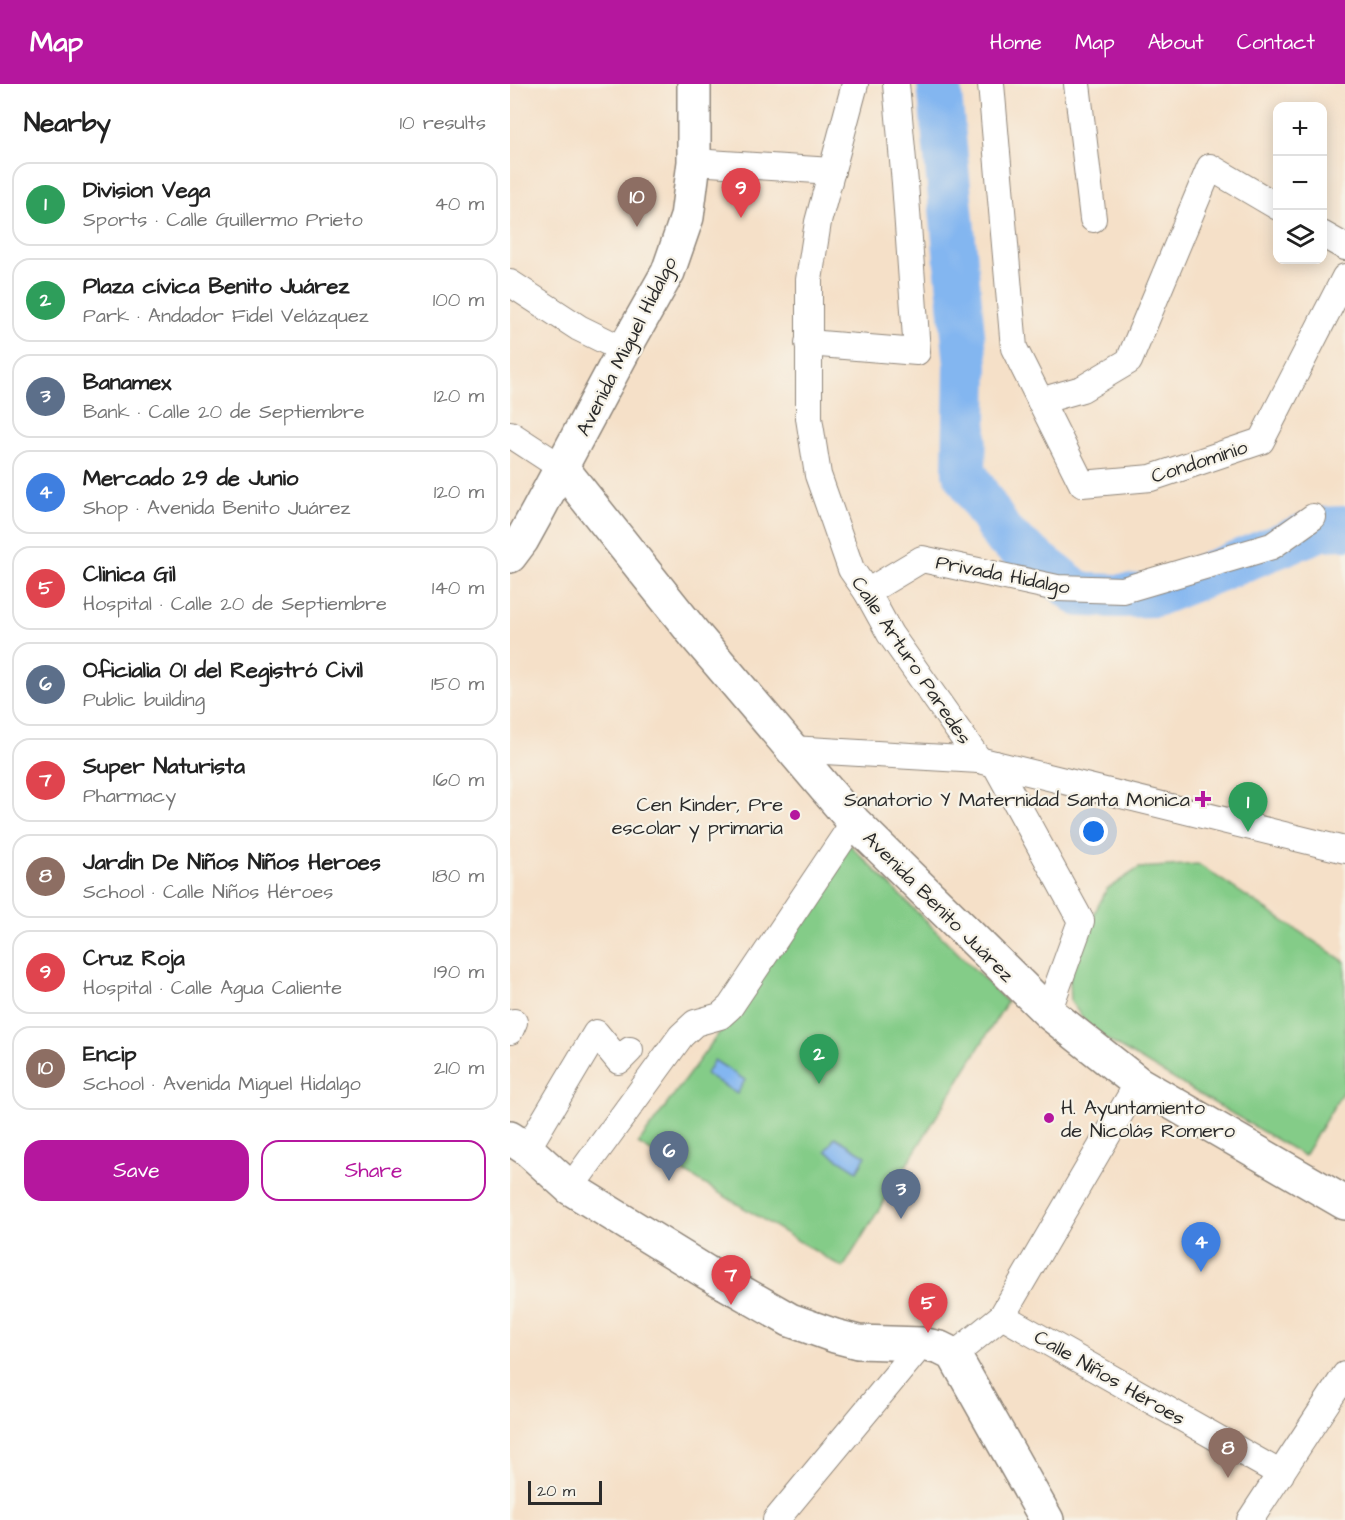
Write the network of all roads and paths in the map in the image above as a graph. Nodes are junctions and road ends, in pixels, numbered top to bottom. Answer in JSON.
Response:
{"nodes":[{"id":1,"x":694,"y":84,"type":"edge"},
{"id":2,"x":855,"y":84,"type":"edge"},
{"id":3,"x":896,"y":84,"type":"edge"},
{"id":4,"x":992,"y":84,"type":"edge"},
{"id":5,"x":1077,"y":84,"type":"edge"},
{"id":6,"x":694,"y":162,"type":"junction"},
{"id":7,"x":832,"y":171,"type":"junction"},
{"id":8,"x":1273,"y":204,"type":"edge"},
{"id":9,"x":1093,"y":219,"type":"dead end"},
{"id":10,"x":1327,"y":236,"type":"edge"},
{"id":11,"x":1345,"y":247,"type":"edge"},
{"id":12,"x":1345,"y":277,"type":"edge"},
{"id":13,"x":510,"y":283,"type":"edge"},
{"id":14,"x":808,"y":343,"type":"junction"},
{"id":15,"x":624,"y":350,"type":"junction"},
{"id":16,"x":1040,"y":401,"type":"junction"},
{"id":17,"x":510,"y":434,"type":"edge"},
{"id":18,"x":562,"y":468,"type":"junction"},
{"id":19,"x":1313,"y":517,"type":"dead end"},
{"id":20,"x":510,"y":556,"type":"edge"},
{"id":21,"x":867,"y":592,"type":"junction"},
{"id":22,"x":791,"y":749,"type":"junction"},
{"id":23,"x":987,"y":762,"type":"junction"},
{"id":24,"x":854,"y":822,"type":"junction"},
{"id":25,"x":1345,"y":850,"type":"edge"},
{"id":26,"x":1047,"y":1012,"type":"junction"},
{"id":27,"x":630,"y":1050,"type":"dead end"},
{"id":28,"x":1138,"y":1083,"type":"junction"},
{"id":29,"x":518,"y":1144,"type":"edge"},
{"id":30,"x":570,"y":1188,"type":"junction"},
{"id":31,"x":1345,"y":1203,"type":"edge"},
{"id":32,"x":1002,"y":1316,"type":"junction"},
{"id":33,"x":922,"y":1344,"type":"junction"},
{"id":34,"x":954,"y":1355,"type":"junction"},
{"id":35,"x":1345,"y":1376,"type":"edge"},
{"id":36,"x":1281,"y":1474,"type":"junction"},
{"id":37,"x":776,"y":1520,"type":"edge"},
{"id":38,"x":1047,"y":1520,"type":"edge"},
{"id":39,"x":1250,"y":1520,"type":"edge"}],
"edges":[{"from":1,"to":6,"type":"main road","name":"Avenida Miguel Hidalgo"},
{"from":2,"to":7,"type":"street","name":"Calle Arturo Paredes"},
{"from":3,"to":14,"type":"street"},
{"from":4,"to":16,"type":"street"},
{"from":5,"to":9,"type":"street"},
{"from":6,"to":7,"type":"street"},
{"from":6,"to":15,"type":"main road","name":"Avenida Miguel Hidalgo"},
{"from":7,"to":14,"type":"street","name":"Calle Arturo Paredes"},
{"from":8,"to":16,"type":"street"},
{"from":10,"to":11,"type":"street"},
{"from":12,"to":16,"type":"street","name":"Condominio"},
{"from":13,"to":15,"type":"street"},
{"from":14,"to":21,"type":"street","name":"Calle Arturo Paredes"},
{"from":15,"to":18,"type":"main road","name":"Avenida Miguel Hidalgo"},
{"from":17,"to":18,"type":"street"},
{"from":18,"to":20,"type":"main road","name":"Avenida Miguel Hidalgo"},
{"from":18,"to":22,"type":"main road","name":"Avenida Benito Juárez"},
{"from":19,"to":21,"type":"street","name":"Privada Hidalgo"},
{"from":21,"to":23,"type":"street","name":"Calle Arturo Paredes"},
{"from":22,"to":23,"type":"street"},
{"from":22,"to":24,"type":"main road","name":"Avenida Benito Juárez"},
{"from":23,"to":25,"type":"street"},
{"from":23,"to":26,"type":"street","name":"Calle Arturo Paredes"},
{"from":24,"to":26,"type":"main road","name":"Avenida Benito Juárez"},
{"from":24,"to":30,"type":"street"},
{"from":26,"to":28,"type":"main road","name":"Avenida Benito Juárez"},
{"from":27,"to":29,"type":"street"},
{"from":28,"to":31,"type":"main road","name":"Avenida Benito Juárez"},
{"from":28,"to":32,"type":"street"},
{"from":29,"to":30,"type":"main road"},
{"from":30,"to":33,"type":"main road"},
{"from":32,"to":34,"type":"street"},
{"from":32,"to":36,"type":"street","name":"Calle Niños Héroes"},
{"from":33,"to":34,"type":"main road"},
{"from":33,"to":37,"type":"street"},
{"from":34,"to":38,"type":"main road"},
{"from":35,"to":36,"type":"street"},
{"from":36,"to":39,"type":"street"}]}
